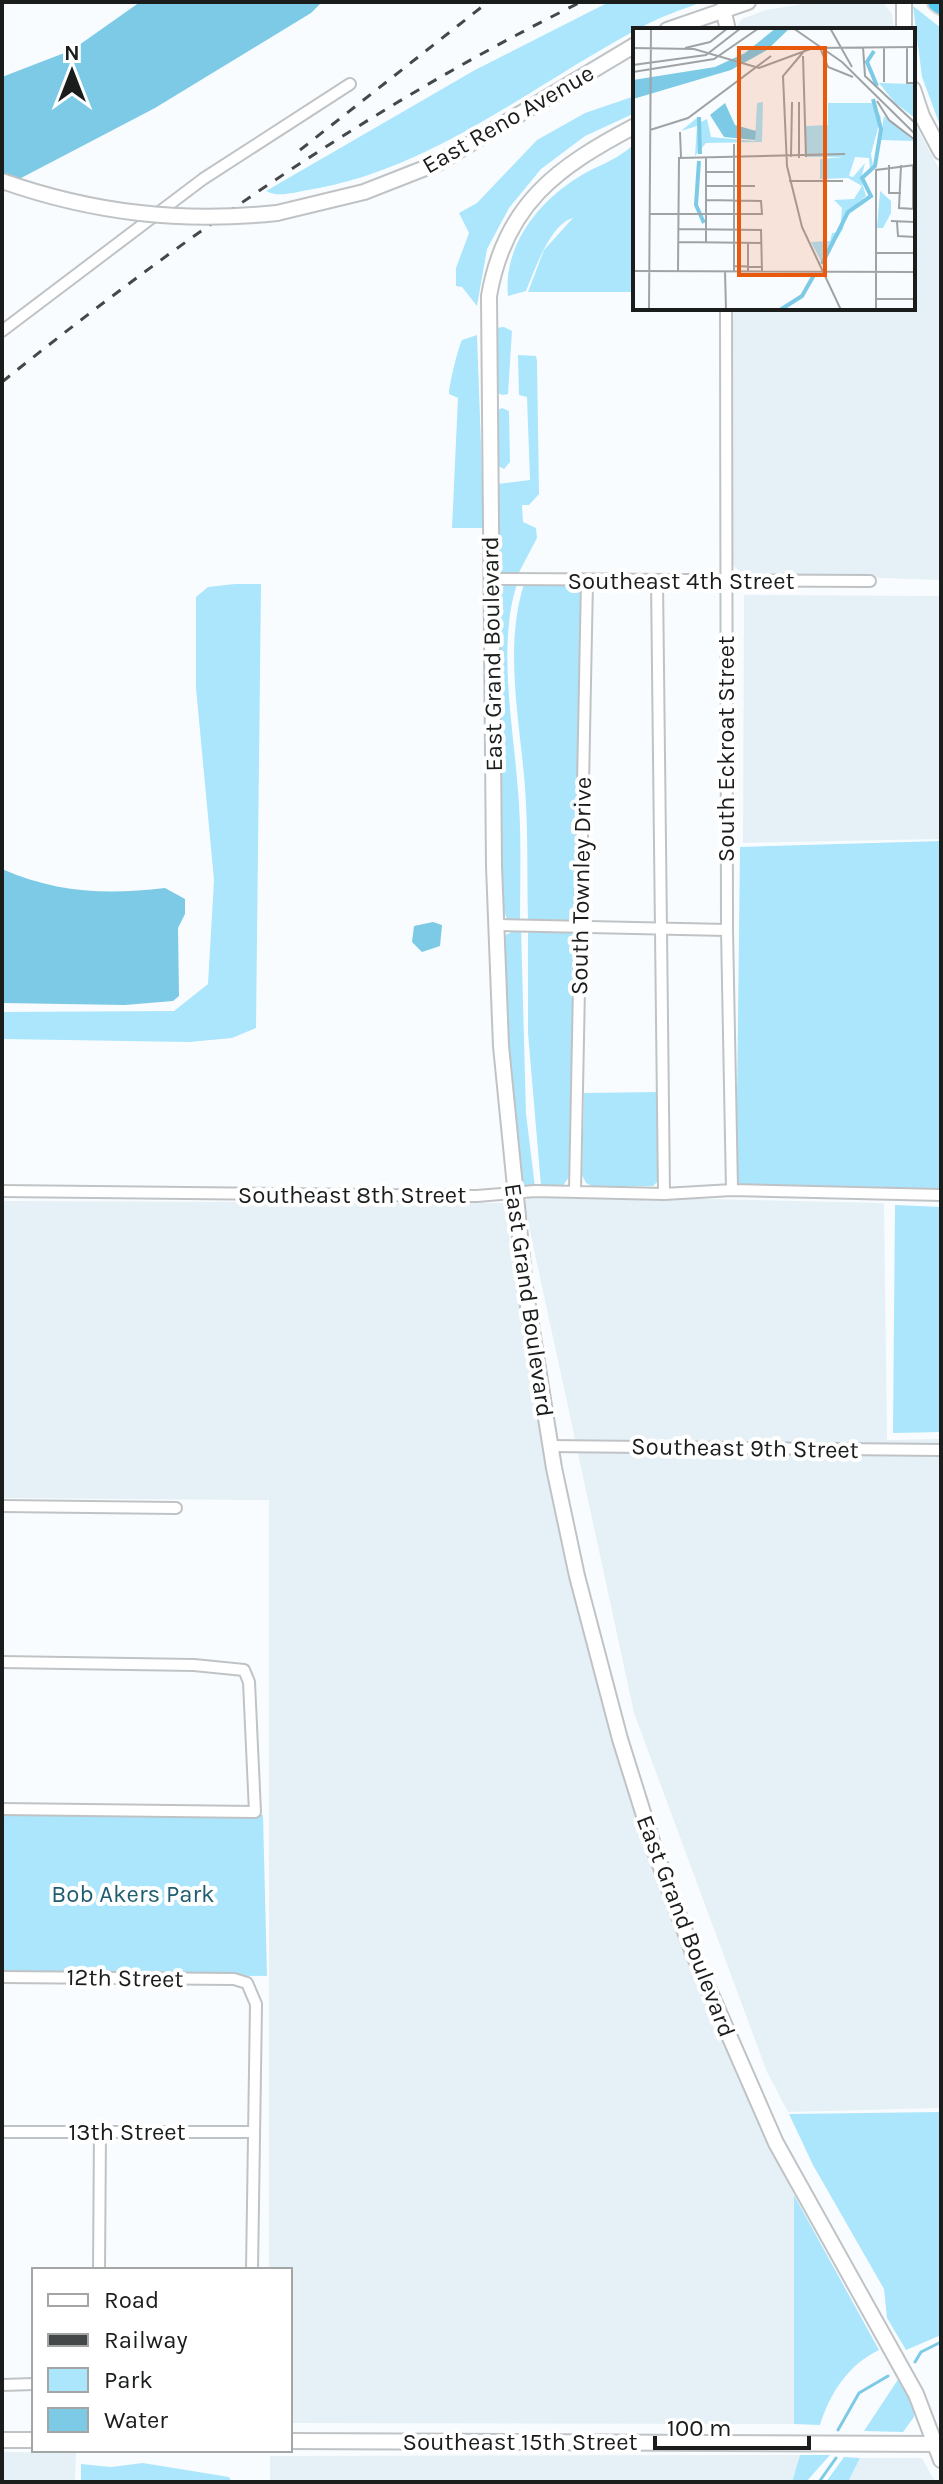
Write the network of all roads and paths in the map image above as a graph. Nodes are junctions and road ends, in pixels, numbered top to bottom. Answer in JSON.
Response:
{"nodes":[{"id":1,"x":748,"y":2,"type":"edge"},
{"id":2,"x":904,"y":2,"type":"edge"},
{"id":3,"x":723,"y":9,"type":"junction"},
{"id":4,"x":672,"y":28,"type":"edge"},
{"id":5,"x":728,"y":28,"type":"edge"},
{"id":6,"x":904,"y":28,"type":"edge"},
{"id":7,"x":633,"y":46,"type":"edge"},
{"id":8,"x":350,"y":84,"type":"dead end"},
{"id":9,"x":915,"y":94,"type":"edge"},
{"id":10,"x":633,"y":127,"type":"edge"},
{"id":11,"x":941,"y":152,"type":"edge"},
{"id":12,"x":2,"y":181,"type":"edge"},
{"id":13,"x":726,"y":310,"type":"edge"},
{"id":14,"x":2,"y":331,"type":"edge"},
{"id":15,"x":492,"y":579,"type":"junction"},
{"id":16,"x":726,"y":580,"type":"junction"},
{"id":17,"x":587,"y":581,"type":"junction"},
{"id":18,"x":657,"y":581,"type":"junction"},
{"id":19,"x":870,"y":581,"type":"dead end"},
{"id":20,"x":497,"y":925,"type":"junction"},
{"id":21,"x":581,"y":926,"type":"junction"},
{"id":22,"x":660,"y":927,"type":"junction"},
{"id":23,"x":727,"y":930,"type":"junction"},
{"id":24,"x":732,"y":1190,"type":"junction"},
{"id":25,"x":2,"y":1191,"type":"edge"},
{"id":26,"x":575,"y":1191,"type":"junction"},
{"id":27,"x":513,"y":1193,"type":"junction"},
{"id":28,"x":664,"y":1194,"type":"junction"},
{"id":29,"x":941,"y":1195,"type":"edge"},
{"id":30,"x":550,"y":1446,"type":"junction"},
{"id":31,"x":941,"y":1450,"type":"edge"},
{"id":32,"x":2,"y":1506,"type":"edge"},
{"id":33,"x":176,"y":1508,"type":"dead end"},
{"id":34,"x":2,"y":1662,"type":"edge"},
{"id":35,"x":2,"y":1809,"type":"edge"},
{"id":36,"x":2,"y":1977,"type":"edge"},
{"id":37,"x":2,"y":2132,"type":"edge"},
{"id":38,"x":100,"y":2132,"type":"junction"},
{"id":39,"x":253,"y":2132,"type":"junction"},
{"id":40,"x":99,"y":2268,"type":"edge"},
{"id":41,"x":252,"y":2268,"type":"edge"},
{"id":42,"x":32,"y":2384,"type":"edge"},
{"id":43,"x":2,"y":2385,"type":"edge"},
{"id":44,"x":2,"y":2440,"type":"edge"},
{"id":45,"x":32,"y":2440,"type":"edge"},
{"id":46,"x":292,"y":2441,"type":"edge"},
{"id":47,"x":938,"y":2444,"type":"edge"},
{"id":48,"x":941,"y":2460,"type":"edge"}],
"edges":[{"from":1,"to":3,"type":"street"},
{"from":2,"to":6,"type":"street"},
{"from":3,"to":4,"type":"street"},
{"from":3,"to":5,"type":"street"},
{"from":7,"to":12,"type":"street","name":"East Reno Avenue","bridge":true},
{"from":8,"to":14,"type":"street"},
{"from":9,"to":11,"type":"street"},
{"from":10,"to":15,"type":"street","name":"East Grand Boulevard"},
{"from":13,"to":16,"type":"street","name":"South Eckroat Street"},
{"from":15,"to":17,"type":"street","name":"Southeast 4th Street"},
{"from":15,"to":20,"type":"street","name":"East Grand Boulevard"},
{"from":16,"to":18,"type":"street","name":"Southeast 4th Street"},
{"from":16,"to":19,"type":"street","name":"Southeast 4th Street"},
{"from":16,"to":23,"type":"street","name":"South Eckroat Street"},
{"from":17,"to":18,"type":"street","name":"Southeast 4th Street"},
{"from":17,"to":21,"type":"street","name":"South Townley Drive"},
{"from":18,"to":22,"type":"street"},
{"from":20,"to":21,"type":"street"},
{"from":20,"to":27,"type":"street","name":"East Grand Boulevard"},
{"from":21,"to":22,"type":"street"},
{"from":21,"to":26,"type":"street","name":"South Townley Drive"},
{"from":22,"to":23,"type":"street"},
{"from":22,"to":28,"type":"street"},
{"from":23,"to":24,"type":"street","name":"South Eckroat Street"},
{"from":24,"to":28,"type":"street","name":"Southeast 8th Street"},
{"from":24,"to":29,"type":"street","name":"Southeast 8th Street"},
{"from":25,"to":27,"type":"street","name":"Southeast 8th Street"},
{"from":26,"to":27,"type":"street","name":"Southeast 8th Street"},
{"from":26,"to":28,"type":"street","name":"Southeast 8th Street"},
{"from":27,"to":30,"type":"street","name":"East Grand Boulevard"},
{"from":30,"to":31,"type":"street","name":"Southeast 9th Street"},
{"from":30,"to":47,"type":"street","name":"East Grand Boulevard"},
{"from":32,"to":33,"type":"street"},
{"from":34,"to":35,"type":"street"},
{"from":36,"to":39,"type":"street","name":"12th Street"},
{"from":37,"to":38,"type":"street","name":"13th Street"},
{"from":38,"to":39,"type":"street","name":"13th Street"},
{"from":38,"to":40,"type":"street"},
{"from":39,"to":41,"type":"street"},
{"from":42,"to":43,"type":"street"},
{"from":44,"to":45,"type":"street"},
{"from":46,"to":47,"type":"street","name":"Southeast 15th Street"},
{"from":47,"to":48,"type":"street","name":"East Grand Boulevard"}]}
